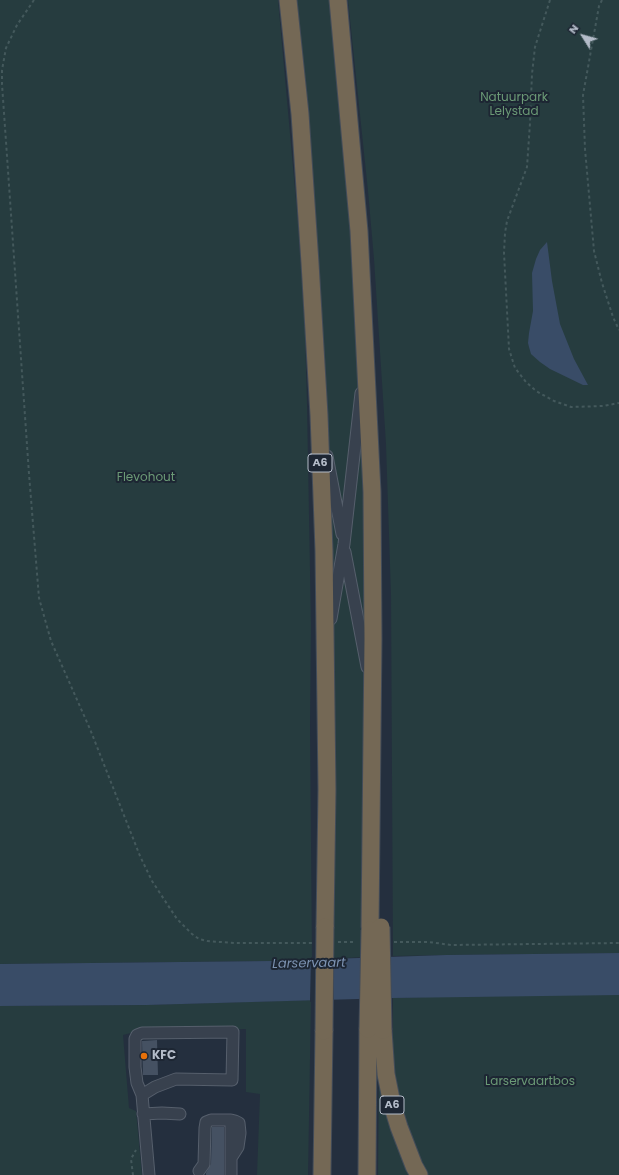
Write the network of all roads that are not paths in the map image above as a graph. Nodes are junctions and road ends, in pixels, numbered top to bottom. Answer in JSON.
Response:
{"nodes":[{"id":1,"x":288,"y":0,"type":"edge"},
{"id":2,"x":338,"y":0,"type":"edge"},
{"id":3,"x":366,"y":351,"type":"junction"},
{"id":4,"x":319,"y":415,"type":"junction"},
{"id":5,"x":344,"y":544,"type":"junction"},
{"id":6,"x":325,"y":651,"type":"junction"},
{"id":7,"x":373,"y":697,"type":"junction"},
{"id":8,"x":376,"y":1030,"type":"junction"},
{"id":9,"x":142,"y":1095,"type":"junction"},
{"id":10,"x":143,"y":1114,"type":"junction"},
{"id":11,"x":180,"y":1114,"type":"dead end"},
{"id":12,"x":199,"y":1171,"type":"dead end"},
{"id":13,"x":148,"y":1175,"type":"edge"},
{"id":14,"x":231,"y":1175,"type":"edge"},
{"id":15,"x":322,"y":1175,"type":"edge"},
{"id":16,"x":367,"y":1175,"type":"edge"},
{"id":17,"x":419,"y":1175,"type":"edge"}],
"edges":[{"from":1,"to":4,"type":"highway","number":"A6"},
{"from":2,"to":3,"type":"highway","number":"A6"},
{"from":3,"to":5,"type":"street"},
{"from":3,"to":7,"type":"highway","number":"A6"},
{"from":4,"to":5,"type":"street"},
{"from":4,"to":6,"type":"highway","number":"A6"},
{"from":5,"to":6,"type":"street"},
{"from":5,"to":7,"type":"street"},
{"from":6,"to":15,"type":"highway","number":"A6","bridge":true},
{"from":7,"to":8,"type":"highway","number":"A6","bridge":true},
{"from":8,"to":16,"type":"highway","number":"A6"},
{"from":8,"to":17,"type":"highway","number":"A6"},
{"from":9,"to":9,"type":"street"},
{"from":9,"to":10,"type":"street"},
{"from":10,"to":11,"type":"street"},
{"from":10,"to":13,"type":"street"},
{"from":12,"to":14,"type":"street"}]}
